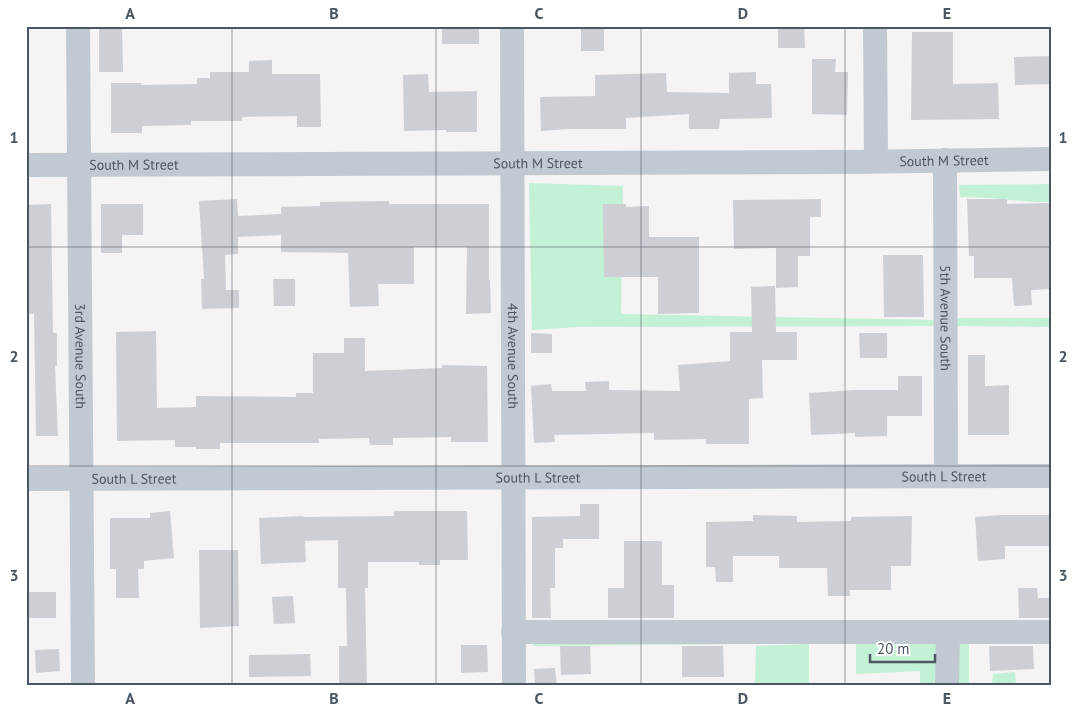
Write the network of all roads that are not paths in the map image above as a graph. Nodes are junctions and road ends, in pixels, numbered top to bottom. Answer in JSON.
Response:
{"nodes":[{"id":1,"x":78,"y":26,"type":"edge"},
{"id":2,"x":512,"y":26,"type":"edge"},
{"id":3,"x":875,"y":26,"type":"edge"},
{"id":4,"x":1051,"y":159,"type":"edge"},
{"id":5,"x":945,"y":160,"type":"junction"},
{"id":6,"x":876,"y":161,"type":"junction"},
{"id":7,"x":512,"y":163,"type":"junction"},
{"id":8,"x":80,"y":164,"type":"junction"},
{"id":9,"x":26,"y":165,"type":"edge"},
{"id":10,"x":946,"y":475,"type":"junction"},
{"id":11,"x":1051,"y":476,"type":"edge"},
{"id":12,"x":513,"y":477,"type":"junction"},
{"id":13,"x":26,"y":479,"type":"edge"},
{"id":14,"x":81,"y":479,"type":"junction"},
{"id":15,"x":513,"y":632,"type":"junction"},
{"id":16,"x":1051,"y":632,"type":"edge"},
{"id":17,"x":948,"y":633,"type":"junction"},
{"id":18,"x":83,"y":686,"type":"edge"},
{"id":19,"x":514,"y":686,"type":"edge"},
{"id":20,"x":947,"y":686,"type":"edge"}],
"edges":[{"from":1,"to":8,"type":"street","name":"3rd Avenue South"},
{"from":2,"to":7,"type":"street","name":"4th Avenue South"},
{"from":3,"to":6,"type":"street"},
{"from":4,"to":5,"type":"street","name":"South M Street"},
{"from":5,"to":6,"type":"street","name":"South M Street"},
{"from":5,"to":10,"type":"street","name":"5th Avenue South"},
{"from":6,"to":7,"type":"street","name":"South M Street"},
{"from":7,"to":8,"type":"street","name":"South M Street"},
{"from":7,"to":12,"type":"street","name":"4th Avenue South"},
{"from":8,"to":9,"type":"street","name":"South M Street"},
{"from":8,"to":14,"type":"street","name":"3rd Avenue South"},
{"from":10,"to":11,"type":"street","name":"South L Street"},
{"from":10,"to":12,"type":"street","name":"South L Street"},
{"from":12,"to":14,"type":"street","name":"South L Street"},
{"from":12,"to":15,"type":"street","name":"4th Avenue South"},
{"from":13,"to":14,"type":"street","name":"South L Street"},
{"from":14,"to":18,"type":"street","name":"3rd Avenue South"},
{"from":15,"to":17,"type":"street"},
{"from":15,"to":19,"type":"street","name":"4th Avenue South"},
{"from":16,"to":17,"type":"street"},
{"from":17,"to":20,"type":"street"}]}
